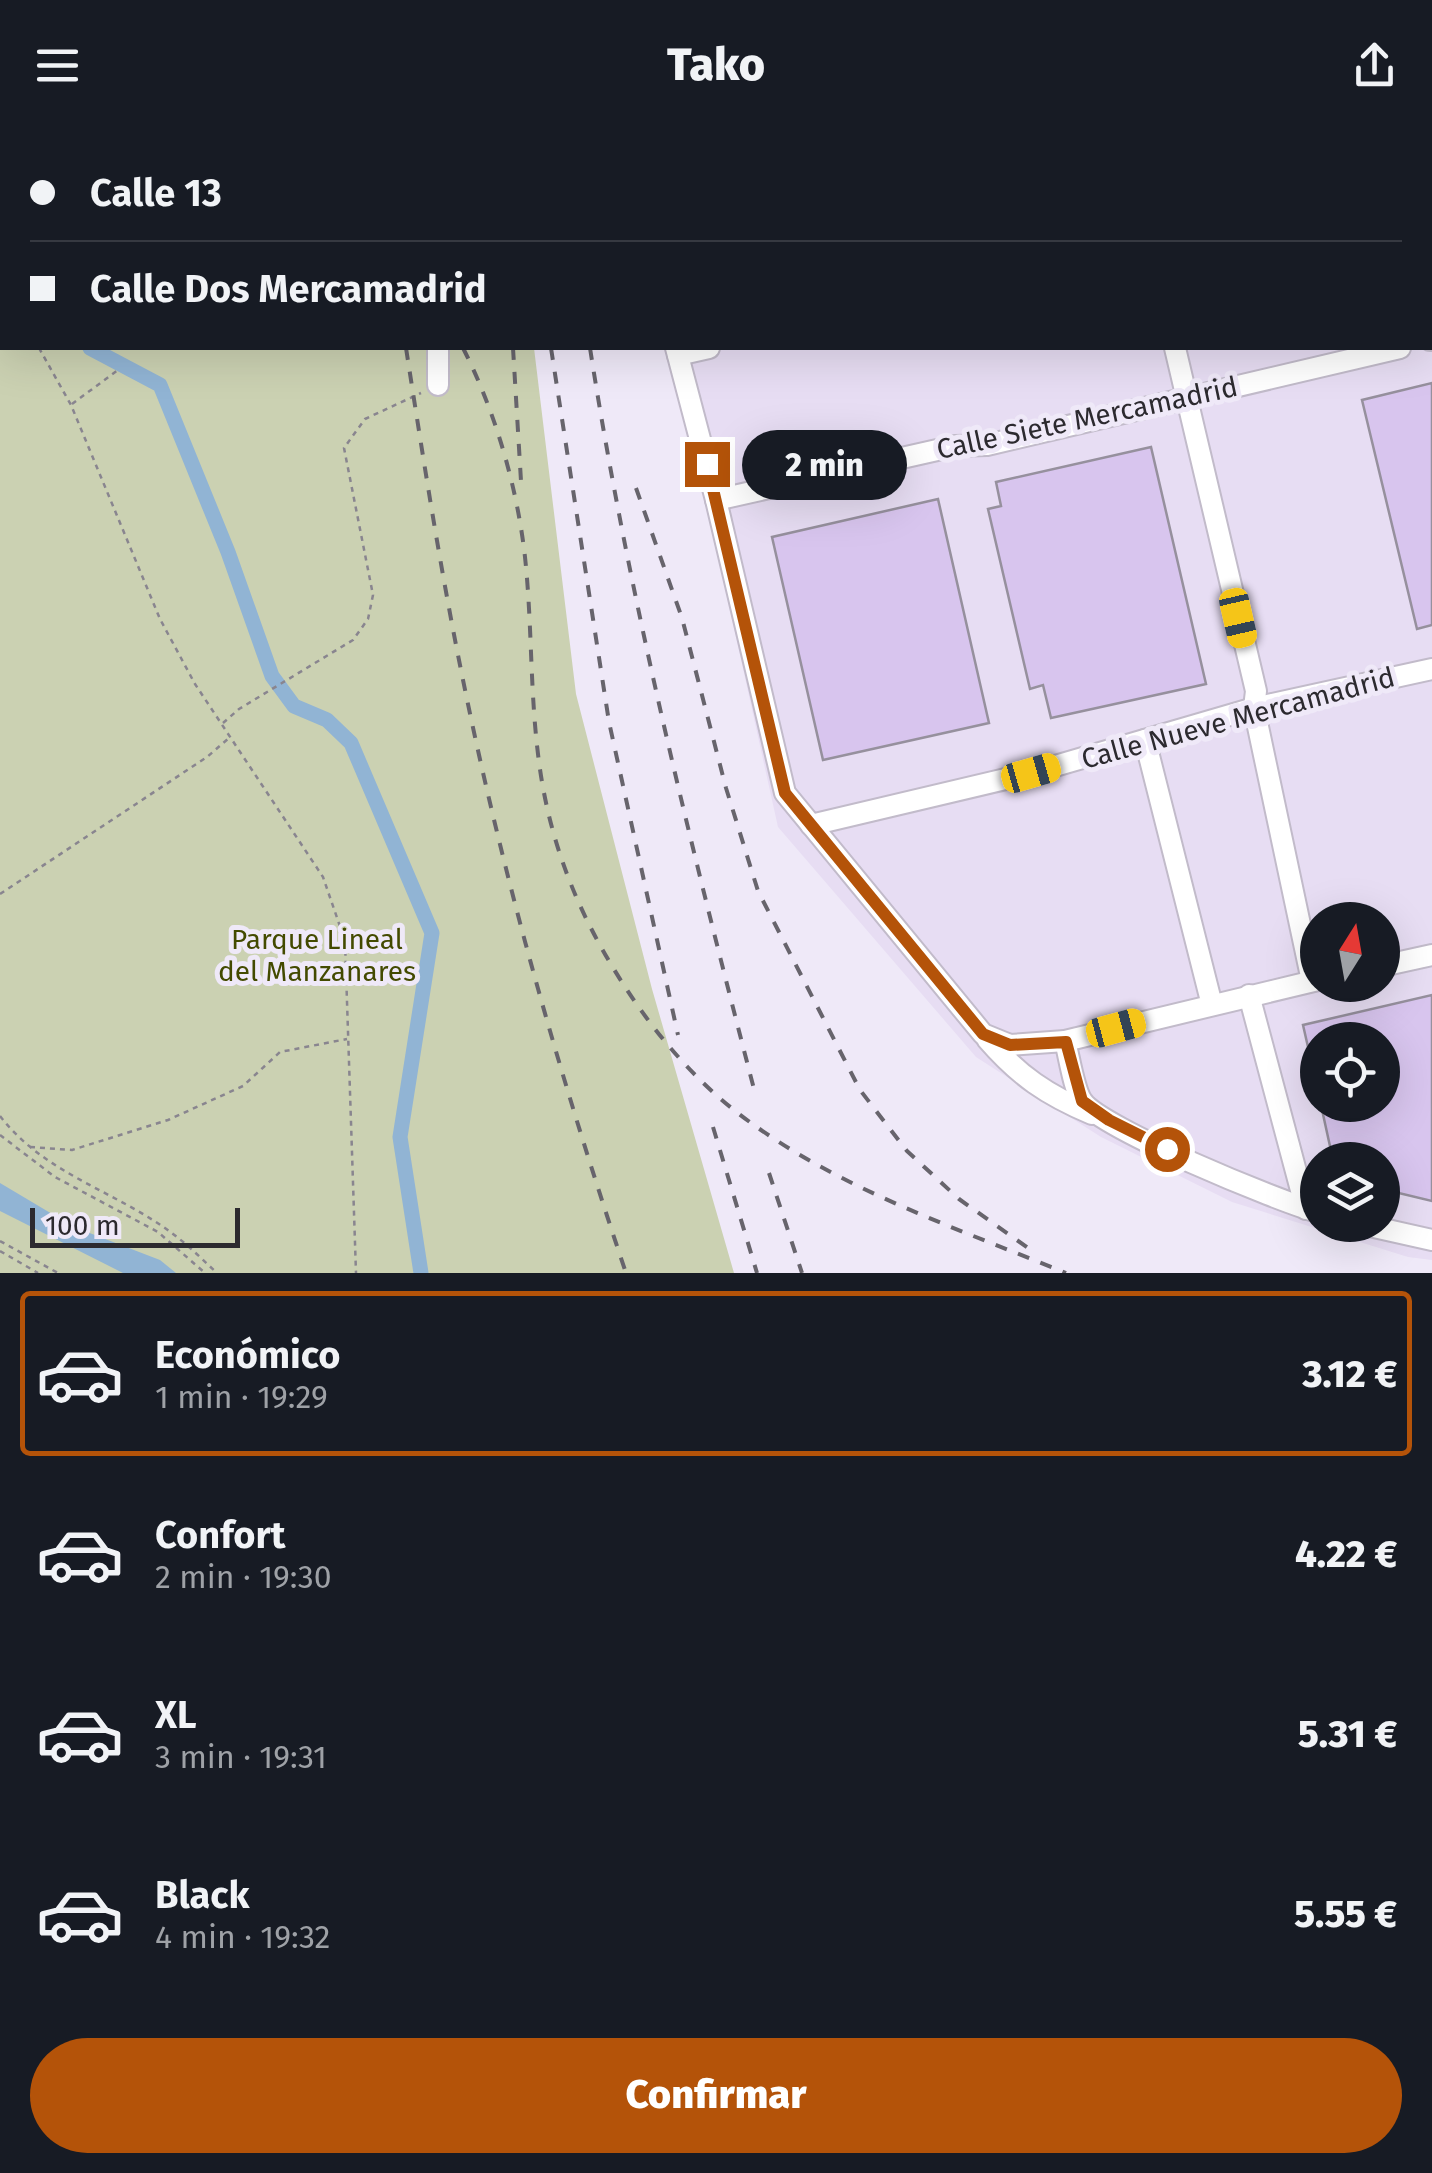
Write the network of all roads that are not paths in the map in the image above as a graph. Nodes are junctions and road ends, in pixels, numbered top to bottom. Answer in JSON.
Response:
{"nodes":[{"id":1,"x":438,"y":350,"type":"edge"},
{"id":2,"x":1175,"y":350,"type":"edge"},
{"id":3,"x":1391,"y":350,"type":"edge"},
{"id":4,"x":677,"y":351,"type":"edge"},
{"id":5,"x":438,"y":385,"type":"road end"},
{"id":6,"x":1188,"y":397,"type":"junction"},
{"id":7,"x":716,"y":500,"type":"junction"},
{"id":8,"x":1432,"y":669,"type":"edge"},
{"id":9,"x":1254,"y":708,"type":"junction"},
{"id":10,"x":1145,"y":740,"type":"junction"},
{"id":11,"x":810,"y":825,"type":"junction"},
{"id":12,"x":1300,"y":913,"type":"edge"},
{"id":13,"x":1432,"y":955,"type":"edge"},
{"id":14,"x":1400,"y":962,"type":"edge"},
{"id":15,"x":1300,"y":984,"type":"edge"},
{"id":16,"x":1248,"y":996,"type":"junction"},
{"id":17,"x":1212,"y":1005,"type":"junction"},
{"id":18,"x":983,"y":1034,"type":"junction"},
{"id":19,"x":1066,"y":1042,"type":"junction"},
{"id":20,"x":1109,"y":1120,"type":"junction"},
{"id":21,"x":1300,"y":1171,"type":"edge"},
{"id":22,"x":1300,"y":1207,"type":"edge"},
{"id":23,"x":1400,"y":1233,"type":"edge"},
{"id":24,"x":1432,"y":1240,"type":"edge"}],
"edges":[{"from":1,"to":5,"type":"lane"},
{"from":2,"to":6,"type":"lane"},
{"from":3,"to":6,"type":"lane","name":"Calle Siete Mercamadrid"},
{"from":4,"to":7,"type":"lane"},
{"from":6,"to":7,"type":"lane","name":"Calle Siete Mercamadrid"},
{"from":6,"to":9,"type":"lane"},
{"from":7,"to":11,"type":"lane"},
{"from":8,"to":9,"type":"lane","name":"Calle Nueve Mercamadrid"},
{"from":9,"to":10,"type":"lane","name":"Calle Nueve Mercamadrid"},
{"from":9,"to":12,"type":"lane"},
{"from":10,"to":11,"type":"lane","name":"Calle Nueve Mercamadrid"},
{"from":10,"to":17,"type":"lane"},
{"from":11,"to":18,"type":"lane"},
{"from":13,"to":14,"type":"lane"},
{"from":15,"to":16,"type":"lane"},
{"from":16,"to":17,"type":"lane"},
{"from":16,"to":21,"type":"lane"},
{"from":17,"to":19,"type":"lane"},
{"from":18,"to":19,"type":"lane"},
{"from":18,"to":20,"type":"lane"},
{"from":19,"to":20,"type":"lane"},
{"from":20,"to":22,"type":"lane"},
{"from":23,"to":24,"type":"lane"}]}
